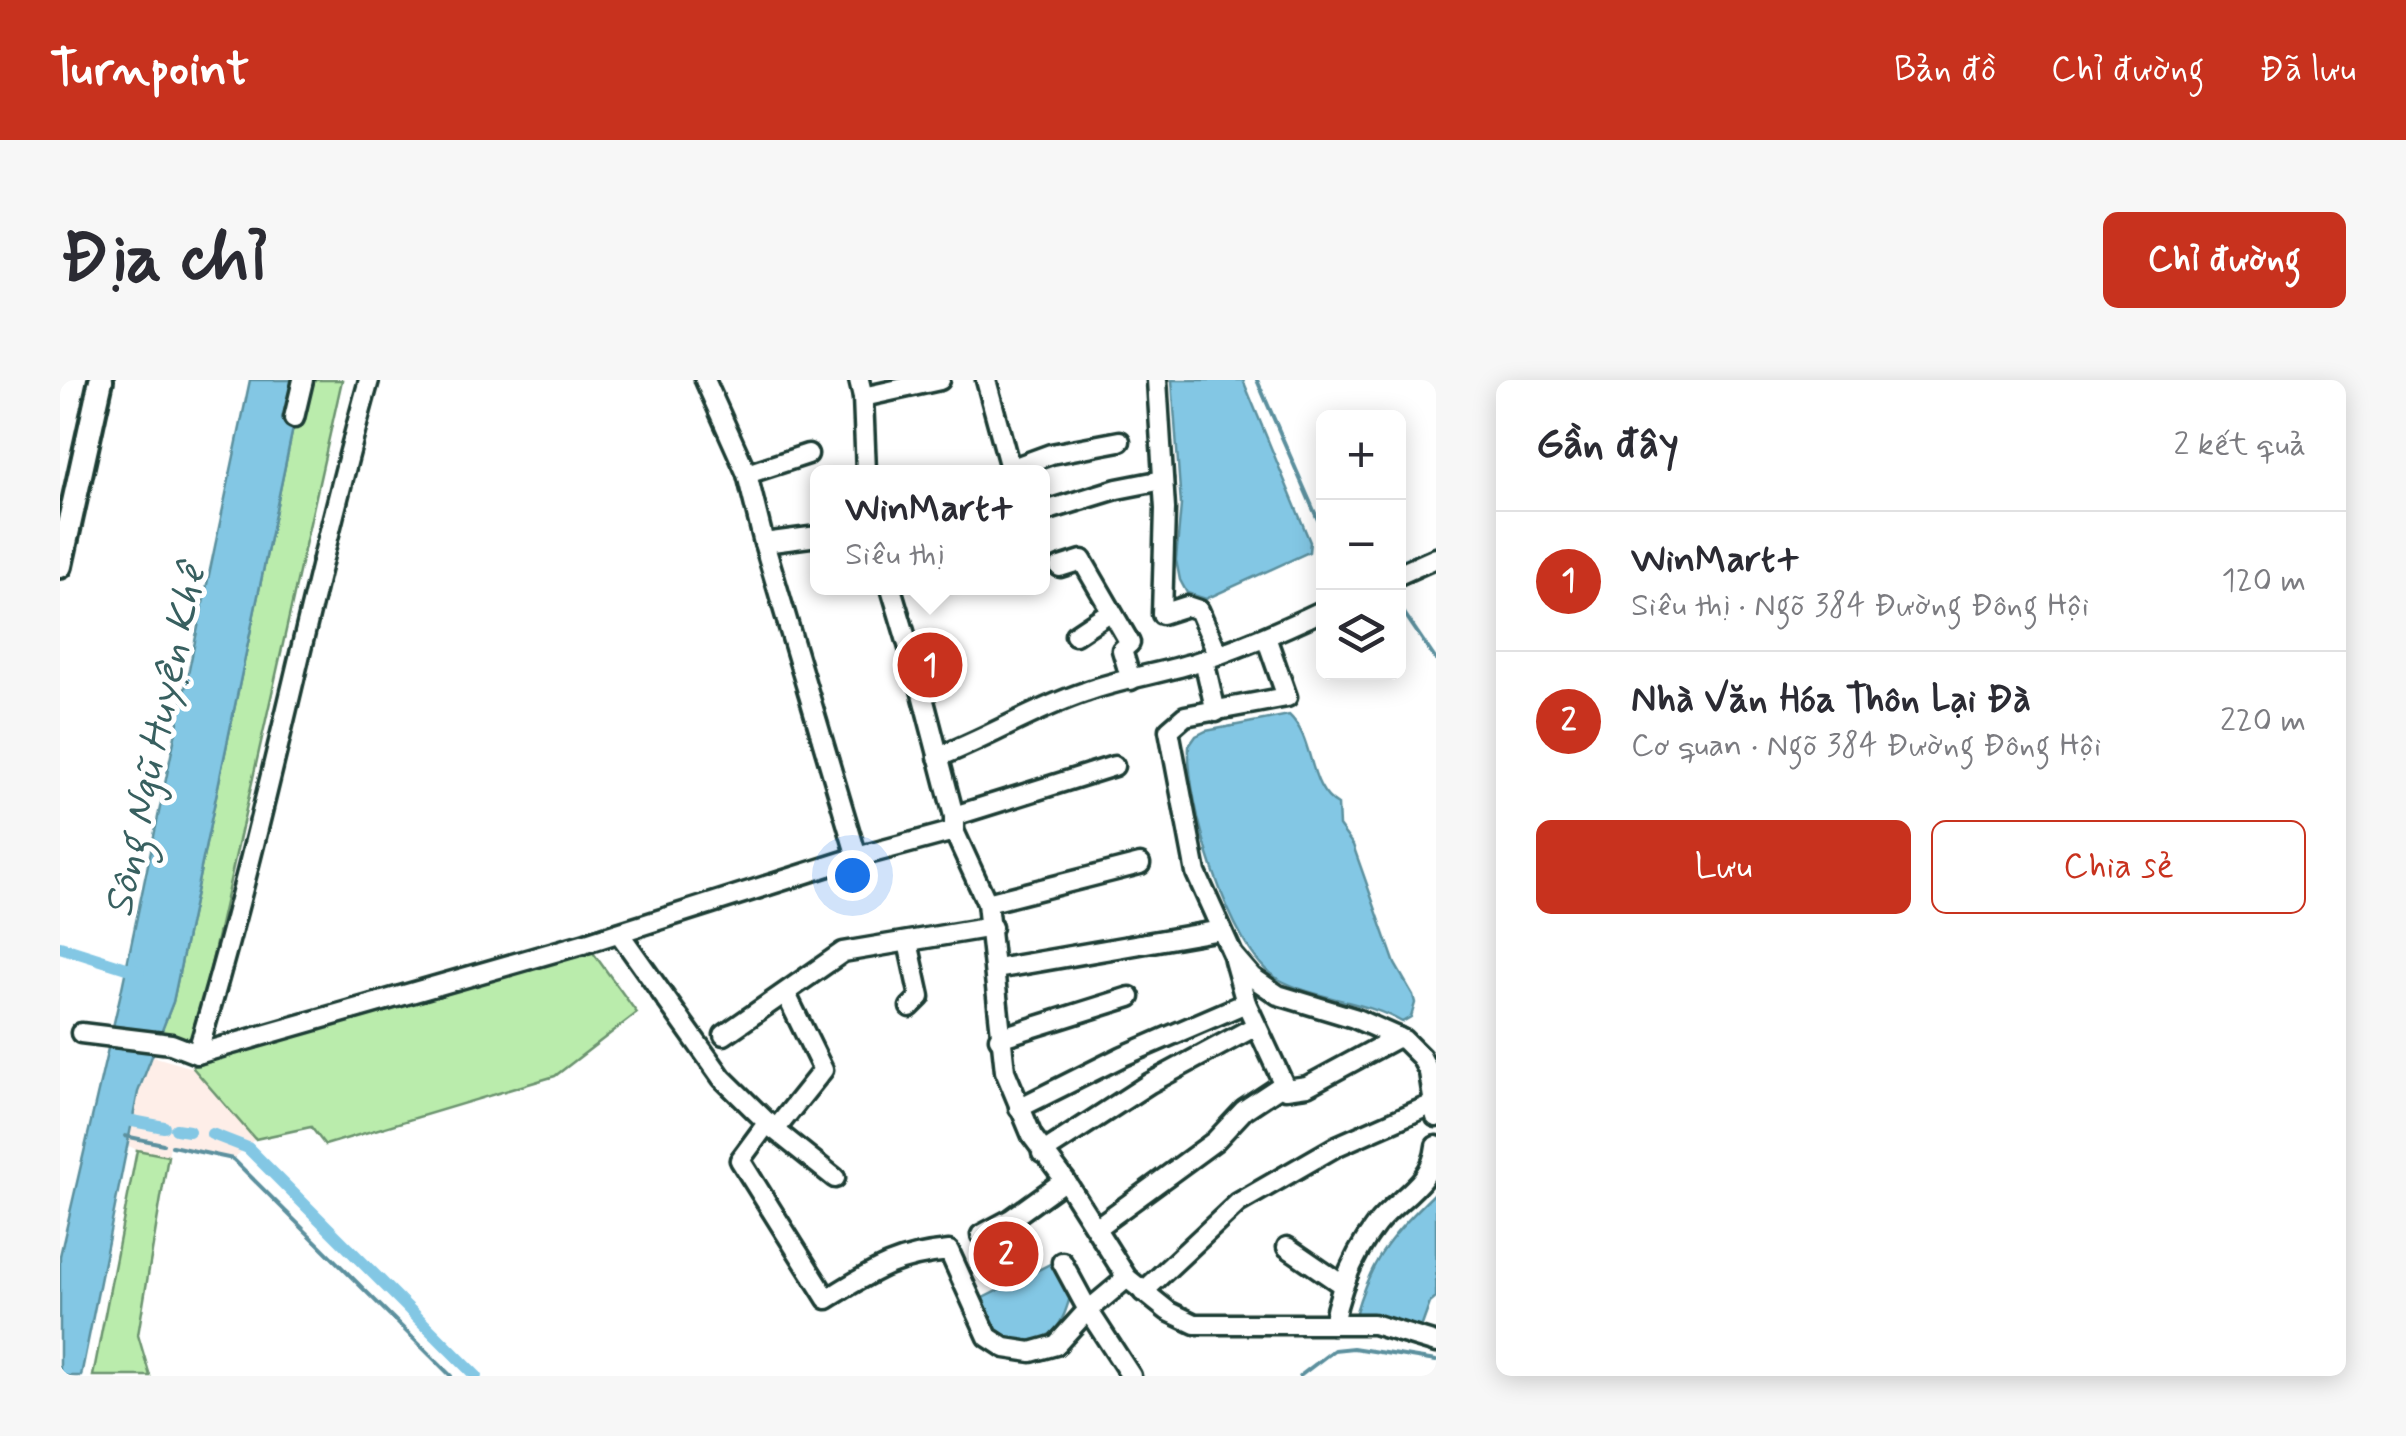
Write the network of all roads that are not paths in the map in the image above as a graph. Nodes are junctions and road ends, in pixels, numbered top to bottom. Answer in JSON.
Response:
{"nodes":[{"id":1,"x":101,"y":380,"type":"edge"},
{"id":2,"x":304,"y":380,"type":"edge"},
{"id":3,"x":369,"y":380,"type":"edge"},
{"id":4,"x":705,"y":380,"type":"edge"},
{"id":5,"x":940,"y":380,"type":"edge"},
{"id":6,"x":986,"y":380,"type":"edge"},
{"id":7,"x":1156,"y":380,"type":"edge"},
{"id":8,"x":861,"y":388,"type":"edge"},
{"id":9,"x":294,"y":418,"type":"dead end"},
{"id":10,"x":1120,"y":441,"type":"dead end"},
{"id":11,"x":808,"y":454,"type":"dead end"},
{"id":12,"x":866,"y":465,"type":"edge"},
{"id":13,"x":1009,"y":465,"type":"edge"},
{"id":14,"x":1023,"y":465,"type":"edge"},
{"id":15,"x":747,"y":474,"type":"junction"},
{"id":16,"x":1163,"y":480,"type":"junction"},
{"id":17,"x":1050,"y":510,"type":"edge"},
{"id":18,"x":810,"y":537,"type":"edge"},
{"id":19,"x":764,"y":544,"type":"junction"},
{"id":20,"x":1436,"y":558,"type":"edge"},
{"id":21,"x":60,"y":566,"type":"edge"},
{"id":22,"x":1060,"y":568,"type":"dead end"},
{"id":23,"x":1406,"y":571,"type":"edge"},
{"id":24,"x":893,"y":595,"type":"edge"},
{"id":25,"x":1112,"y":611,"type":"junction"},
{"id":26,"x":1316,"y":614,"type":"edge"},
{"id":27,"x":1075,"y":635,"type":"dead end"},
{"id":28,"x":1266,"y":637,"type":"junction"},
{"id":29,"x":1211,"y":657,"type":"junction"},
{"id":30,"x":1131,"y":680,"type":"junction"},
{"id":31,"x":1216,"y":712,"type":"junction"},
{"id":32,"x":938,"y":757,"type":"junction"},
{"id":33,"x":1114,"y":766,"type":"dead end"},
{"id":34,"x":954,"y":823,"type":"junction"},
{"id":35,"x":856,"y":858,"type":"junction"},
{"id":36,"x":1140,"y":864,"type":"dead end"},
{"id":37,"x":987,"y":903,"type":"junction"},
{"id":38,"x":992,"y":927,"type":"junction"},
{"id":39,"x":1221,"y":930,"type":"junction"},
{"id":40,"x":619,"y":934,"type":"junction"},
{"id":41,"x":908,"y":942,"type":"junction"},
{"id":42,"x":1233,"y":955,"type":"junction"},
{"id":43,"x":996,"y":969,"type":"junction"},
{"id":44,"x":786,"y":994,"type":"junction"},
{"id":45,"x":1130,"y":996,"type":"dead end"},
{"id":46,"x":1246,"y":1003,"type":"junction"},
{"id":47,"x":910,"y":1006,"type":"dead end"},
{"id":48,"x":1256,"y":1026,"type":"junction"},
{"id":49,"x":81,"y":1033,"type":"dead end"},
{"id":50,"x":724,"y":1035,"type":"dead end"},
{"id":51,"x":1398,"y":1036,"type":"junction"},
{"id":52,"x":1000,"y":1038,"type":"junction"},
{"id":53,"x":197,"y":1054,"type":"junction"},
{"id":54,"x":1282,"y":1084,"type":"junction"},
{"id":55,"x":1019,"y":1108,"type":"junction"},
{"id":56,"x":1435,"y":1110,"type":"edge"},
{"id":57,"x":772,"y":1126,"type":"junction"},
{"id":58,"x":1436,"y":1146,"type":"edge"},
{"id":59,"x":1042,"y":1152,"type":"junction"},
{"id":60,"x":836,"y":1178,"type":"dead end"},
{"id":61,"x":1065,"y":1180,"type":"junction"},
{"id":62,"x":1096,"y":1228,"type":"junction"},
{"id":63,"x":981,"y":1235,"type":"dead end"},
{"id":64,"x":1287,"y":1247,"type":"dead end"},
{"id":65,"x":1062,"y":1262,"type":"dead end"},
{"id":66,"x":1128,"y":1278,"type":"junction"},
{"id":67,"x":1341,"y":1284,"type":"junction"},
{"id":68,"x":1143,"y":1292,"type":"junction"},
{"id":69,"x":1088,"y":1310,"type":"junction"},
{"id":70,"x":1333,"y":1324,"type":"junction"},
{"id":71,"x":1436,"y":1343,"type":"edge"},
{"id":72,"x":1131,"y":1376,"type":"edge"}],
"edges":[{"from":1,"to":21,"type":"main road"},
{"from":2,"to":9,"type":"street"},
{"from":3,"to":53,"type":"street"},
{"from":4,"to":15,"type":"street"},
{"from":5,"to":8,"type":"street"},
{"from":6,"to":13,"type":"street"},
{"from":7,"to":16,"type":"street"},
{"from":8,"to":12,"type":"street"},
{"from":10,"to":14,"type":"street"},
{"from":11,"to":15,"type":"street"},
{"from":15,"to":19,"type":"street"},
{"from":16,"to":17,"type":"street"},
{"from":16,"to":29,"type":"street"},
{"from":18,"to":19,"type":"street"},
{"from":19,"to":35,"type":"street"},
{"from":20,"to":23,"type":"street"},
{"from":22,"to":25,"type":"street"},
{"from":24,"to":32,"type":"street"},
{"from":25,"to":27,"type":"street"},
{"from":25,"to":30,"type":"street"},
{"from":26,"to":28,"type":"street"},
{"from":28,"to":29,"type":"street"},
{"from":28,"to":31,"type":"street"},
{"from":29,"to":30,"type":"street"},
{"from":29,"to":31,"type":"street"},
{"from":30,"to":32,"type":"street"},
{"from":31,"to":39,"type":"street"},
{"from":32,"to":34,"type":"street"},
{"from":33,"to":34,"type":"street"},
{"from":34,"to":35,"type":"street"},
{"from":34,"to":37,"type":"street"},
{"from":35,"to":40,"type":"street"},
{"from":36,"to":37,"type":"street"},
{"from":37,"to":38,"type":"street"},
{"from":38,"to":41,"type":"street"},
{"from":38,"to":43,"type":"street"},
{"from":39,"to":42,"type":"street"},
{"from":39,"to":43,"type":"street"},
{"from":40,"to":53,"type":"street"},
{"from":40,"to":57,"type":"street"},
{"from":41,"to":44,"type":"street"},
{"from":41,"to":47,"type":"street"},
{"from":42,"to":46,"type":"street"},
{"from":42,"to":51,"type":"street"},
{"from":43,"to":52,"type":"street"},
{"from":44,"to":50,"type":"street"},
{"from":44,"to":57,"type":"street"},
{"from":45,"to":52,"type":"street"},
{"from":46,"to":48,"type":"street"},
{"from":46,"to":55,"type":"street"},
{"from":48,"to":54,"type":"street"},
{"from":48,"to":59,"type":"street"},
{"from":49,"to":53,"type":"street"},
{"from":51,"to":54,"type":"street"},
{"from":51,"to":56,"type":"street"},
{"from":52,"to":55,"type":"street"},
{"from":54,"to":62,"type":"street"},
{"from":55,"to":59,"type":"street"},
{"from":56,"to":68,"type":"street"},
{"from":57,"to":60,"type":"street"},
{"from":57,"to":69,"type":"street"},
{"from":58,"to":67,"type":"street"},
{"from":59,"to":61,"type":"street"},
{"from":61,"to":62,"type":"street"},
{"from":61,"to":63,"type":"street"},
{"from":62,"to":66,"type":"street"},
{"from":64,"to":67,"type":"street"},
{"from":65,"to":69,"type":"street"},
{"from":66,"to":68,"type":"street"},
{"from":66,"to":69,"type":"street"},
{"from":67,"to":70,"type":"street"},
{"from":68,"to":70,"type":"street"},
{"from":69,"to":72,"type":"street"},
{"from":70,"to":71,"type":"street"}]}
